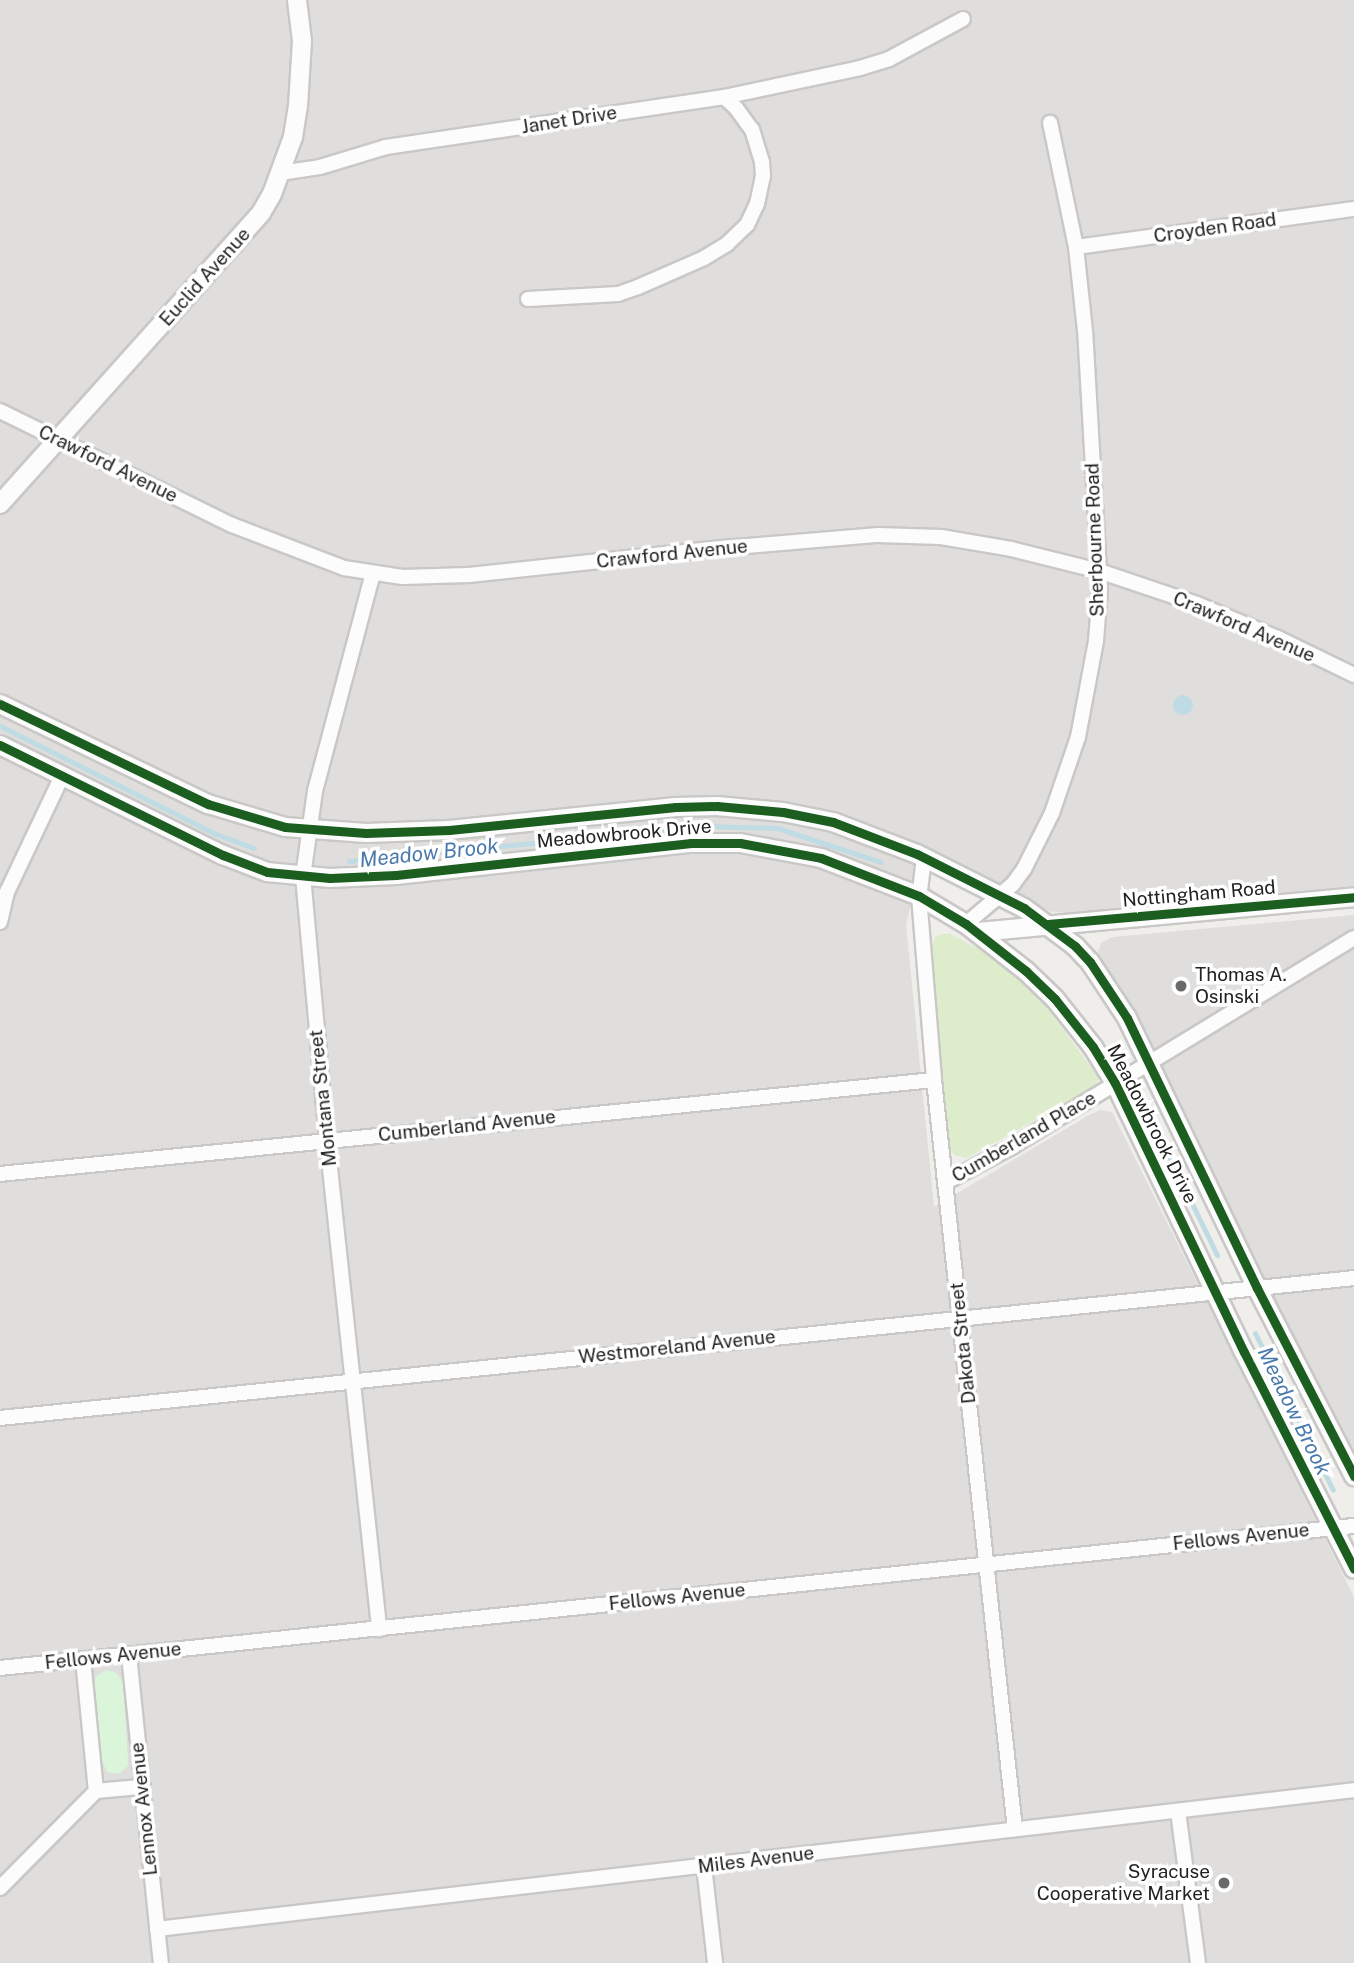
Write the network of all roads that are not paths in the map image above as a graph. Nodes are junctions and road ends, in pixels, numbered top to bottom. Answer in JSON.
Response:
{"nodes":[{"id":1,"x":297,"y":0,"type":"edge"},
{"id":2,"x":963,"y":19,"type":"dead end"},
{"id":3,"x":724,"y":97,"type":"junction"},
{"id":4,"x":1050,"y":123,"type":"dead end"},
{"id":5,"x":279,"y":173,"type":"junction"},
{"id":6,"x":1354,"y":209,"type":"edge"},
{"id":7,"x":1076,"y":247,"type":"junction"},
{"id":8,"x":528,"y":299,"type":"dead end"},
{"id":9,"x":0,"y":411,"type":"edge"},
{"id":10,"x":59,"y":440,"type":"junction"},
{"id":11,"x":0,"y":505,"type":"edge"},
{"id":12,"x":1099,"y":571,"type":"junction"},
{"id":13,"x":373,"y":573,"type":"junction"},
{"id":14,"x":1354,"y":675,"type":"edge"},
{"id":15,"x":0,"y":704,"type":"edge"},
{"id":16,"x":0,"y":745,"type":"edge"},
{"id":17,"x":62,"y":776,"type":"junction"},
{"id":18,"x":308,"y":830,"type":"junction"},
{"id":19,"x":924,"y":858,"type":"junction"},
{"id":20,"x":303,"y":876,"type":"junction"},
{"id":21,"x":1000,"y":895,"type":"junction"},
{"id":22,"x":919,"y":896,"type":"junction"},
{"id":23,"x":1354,"y":897,"type":"edge"},
{"id":24,"x":0,"y":922,"type":"edge"},
{"id":25,"x":1048,"y":924,"type":"junction"},
{"id":26,"x":973,"y":928,"type":"junction"},
{"id":27,"x":1354,"y":939,"type":"edge"},
{"id":28,"x":1149,"y":1063,"type":"junction"},
{"id":29,"x":934,"y":1080,"type":"junction"},
{"id":30,"x":1115,"y":1083,"type":"junction"},
{"id":31,"x":327,"y":1140,"type":"junction"},
{"id":32,"x":0,"y":1174,"type":"edge"},
{"id":33,"x":946,"y":1182,"type":"junction"},
{"id":34,"x":1354,"y":1278,"type":"edge"},
{"id":35,"x":1257,"y":1288,"type":"junction"},
{"id":36,"x":1216,"y":1291,"type":"junction"},
{"id":37,"x":960,"y":1318,"type":"junction"},
{"id":38,"x":352,"y":1380,"type":"junction"},
{"id":39,"x":0,"y":1418,"type":"edge"},
{"id":40,"x":1354,"y":1476,"type":"edge"},
{"id":41,"x":1354,"y":1526,"type":"edge"},
{"id":42,"x":1331,"y":1528,"type":"junction"},
{"id":43,"x":988,"y":1564,"type":"junction"},
{"id":44,"x":1354,"y":1569,"type":"edge"},
{"id":45,"x":379,"y":1629,"type":"junction"},
{"id":46,"x":129,"y":1655,"type":"junction"},
{"id":47,"x":83,"y":1659,"type":"junction"},
{"id":48,"x":0,"y":1668,"type":"edge"},
{"id":49,"x":140,"y":1787,"type":"junction"},
{"id":50,"x":1354,"y":1790,"type":"edge"},
{"id":51,"x":96,"y":1791,"type":"junction"},
{"id":52,"x":1178,"y":1811,"type":"junction"},
{"id":53,"x":1015,"y":1829,"type":"junction"},
{"id":54,"x":704,"y":1866,"type":"junction"},
{"id":55,"x":0,"y":1888,"type":"edge"},
{"id":56,"x":157,"y":1929,"type":"junction"},
{"id":57,"x":161,"y":1963,"type":"edge"},
{"id":58,"x":715,"y":1963,"type":"edge"},
{"id":59,"x":1198,"y":1963,"type":"edge"}],
"edges":[{"from":1,"to":5,"type":"street","name":"Euclid Avenue"},
{"from":2,"to":3,"type":"street","name":"Janet Drive"},
{"from":3,"to":5,"type":"street","name":"Janet Drive"},
{"from":3,"to":8,"type":"street"},
{"from":4,"to":7,"type":"street","name":"Sherbourne Road"},
{"from":5,"to":10,"type":"street","name":"Euclid Avenue"},
{"from":6,"to":7,"type":"street","name":"Croyden Road"},
{"from":7,"to":12,"type":"street","name":"Sherbourne Road"},
{"from":9,"to":10,"type":"street","name":"Crawford Avenue"},
{"from":10,"to":11,"type":"street","name":"Euclid Avenue"},
{"from":10,"to":13,"type":"street","name":"Crawford Avenue"},
{"from":12,"to":13,"type":"street","name":"Crawford Avenue"},
{"from":12,"to":14,"type":"street","name":"Crawford Avenue"},
{"from":12,"to":21,"type":"street","name":"Sherbourne Road"},
{"from":13,"to":18,"type":"street","name":"Montana Street"},
{"from":15,"to":18,"type":"street","name":"Meadowbrook Drive"},
{"from":16,"to":17,"type":"street","name":"Meadowbrook Drive"},
{"from":17,"to":20,"type":"street","name":"Meadowbrook Drive"},
{"from":17,"to":24,"type":"street"},
{"from":18,"to":19,"type":"street","name":"Meadowbrook Drive"},
{"from":18,"to":20,"type":"street","name":"Montana Street"},
{"from":19,"to":21,"type":"street","name":"Meadowbrook Drive"},
{"from":19,"to":22,"type":"street","name":"Dakota Street"},
{"from":20,"to":22,"type":"street","name":"Meadowbrook Drive"},
{"from":20,"to":31,"type":"street","name":"Montana Street"},
{"from":21,"to":25,"type":"street","name":"Meadowbrook Drive"},
{"from":21,"to":26,"type":"street","name":"Sherbourne Road"},
{"from":22,"to":26,"type":"street","name":"Meadowbrook Drive"},
{"from":22,"to":29,"type":"street","name":"Dakota Street"},
{"from":23,"to":25,"type":"street","name":"Nottingham Road"},
{"from":25,"to":26,"type":"street","name":"Nottingham Road"},
{"from":25,"to":28,"type":"street","name":"Meadowbrook Drive"},
{"from":26,"to":30,"type":"street","name":"Meadowbrook Drive"},
{"from":27,"to":28,"type":"street","name":"Cumberland Place"},
{"from":28,"to":30,"type":"street","name":"Cumberland Place"},
{"from":28,"to":35,"type":"street","name":"Meadowbrook Drive"},
{"from":29,"to":31,"type":"street","name":"Cumberland Avenue"},
{"from":29,"to":33,"type":"street","name":"Dakota Street"},
{"from":30,"to":33,"type":"street","name":"Cumberland Place"},
{"from":30,"to":36,"type":"street","name":"Meadowbrook Drive"},
{"from":31,"to":32,"type":"street","name":"Cumberland Avenue"},
{"from":31,"to":38,"type":"street","name":"Montana Street"},
{"from":33,"to":37,"type":"street","name":"Dakota Street"},
{"from":34,"to":35,"type":"street","name":"Westmoreland Avenue"},
{"from":35,"to":36,"type":"street","name":"Westmoreland Avenue"},
{"from":35,"to":40,"type":"street","name":"Meadowbrook Drive"},
{"from":36,"to":37,"type":"street","name":"Westmoreland Avenue"},
{"from":36,"to":42,"type":"street","name":"Meadowbrook Drive"},
{"from":37,"to":38,"type":"street","name":"Westmoreland Avenue"},
{"from":37,"to":43,"type":"street","name":"Dakota Street"},
{"from":38,"to":39,"type":"street","name":"Westmoreland Avenue"},
{"from":38,"to":45,"type":"street","name":"Montana Street"},
{"from":41,"to":42,"type":"street","name":"Fellows Avenue"},
{"from":42,"to":43,"type":"street","name":"Fellows Avenue"},
{"from":42,"to":44,"type":"street","name":"Meadowbrook Drive"},
{"from":43,"to":45,"type":"street","name":"Fellows Avenue"},
{"from":43,"to":53,"type":"street","name":"Dakota Street"},
{"from":45,"to":46,"type":"street","name":"Fellows Avenue"},
{"from":46,"to":47,"type":"street","name":"Fellows Avenue"},
{"from":46,"to":49,"type":"street","name":"Lennox Avenue"},
{"from":47,"to":48,"type":"street","name":"Fellows Avenue"},
{"from":47,"to":51,"type":"street"},
{"from":49,"to":51,"type":"street"},
{"from":49,"to":56,"type":"street","name":"Lennox Avenue"},
{"from":50,"to":52,"type":"street","name":"Miles Avenue"},
{"from":51,"to":55,"type":"street"},
{"from":52,"to":53,"type":"street","name":"Miles Avenue"},
{"from":52,"to":59,"type":"street"},
{"from":53,"to":54,"type":"street","name":"Miles Avenue"},
{"from":54,"to":56,"type":"street","name":"Miles Avenue"},
{"from":54,"to":58,"type":"street"},
{"from":56,"to":57,"type":"street","name":"Lennox Avenue"}]}
